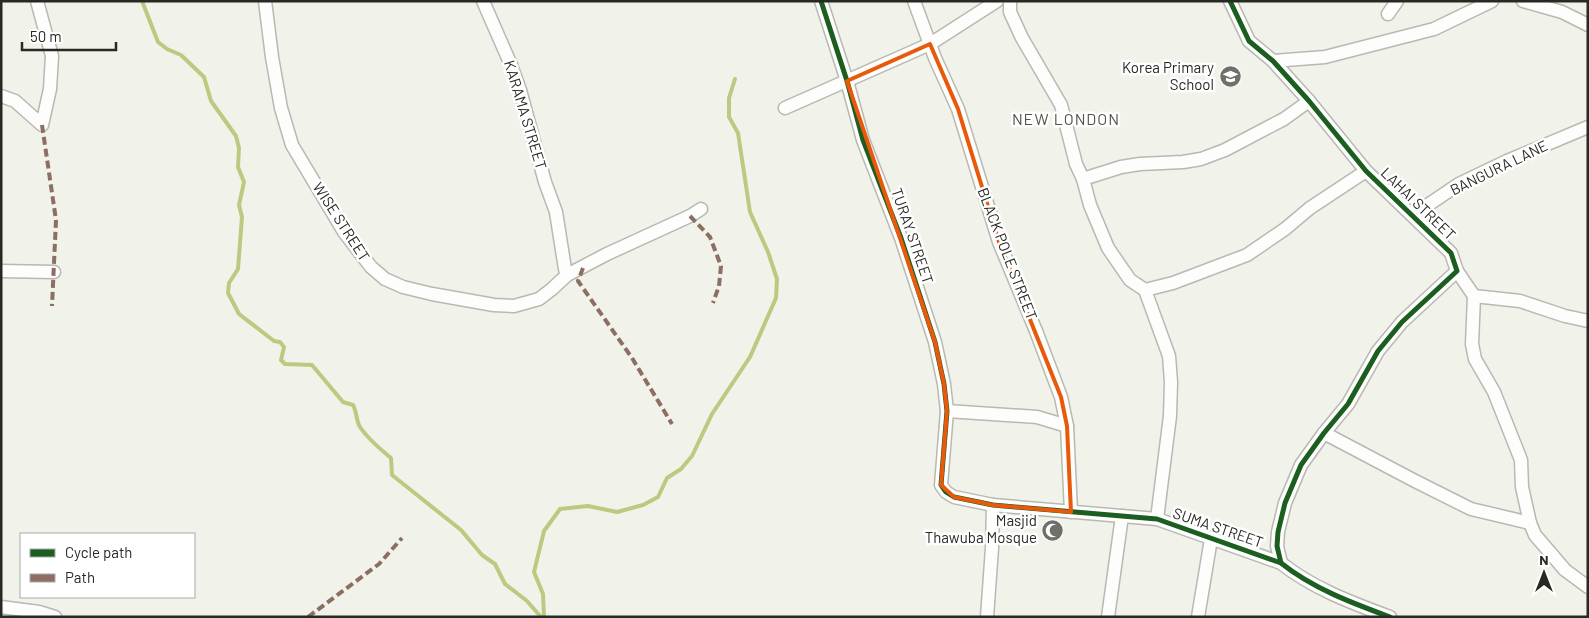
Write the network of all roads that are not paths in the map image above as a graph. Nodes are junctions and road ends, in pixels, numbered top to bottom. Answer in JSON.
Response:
{"nodes":[{"id":1,"x":37,"y":1,"type":"edge"},
{"id":2,"x":265,"y":1,"type":"edge"},
{"id":3,"x":483,"y":1,"type":"edge"},
{"id":4,"x":820,"y":1,"type":"edge"},
{"id":5,"x":914,"y":1,"type":"edge"},
{"id":6,"x":998,"y":1,"type":"edge"},
{"id":7,"x":1010,"y":1,"type":"edge"},
{"id":8,"x":1230,"y":1,"type":"edge"},
{"id":9,"x":1398,"y":1,"type":"edge"},
{"id":10,"x":1492,"y":1,"type":"edge"},
{"id":11,"x":1523,"y":1,"type":"edge"},
{"id":12,"x":1388,"y":14,"type":"dead end"},
{"id":13,"x":1588,"y":25,"type":"edge"},
{"id":14,"x":930,"y":44,"type":"junction"},
{"id":15,"x":1273,"y":61,"type":"junction"},
{"id":16,"x":847,"y":81,"type":"junction"},
{"id":17,"x":1,"y":96,"type":"edge"},
{"id":18,"x":1308,"y":101,"type":"junction"},
{"id":19,"x":786,"y":108,"type":"dead end"},
{"id":20,"x":1588,"y":126,"type":"edge"},
{"id":21,"x":1366,"y":171,"type":"junction"},
{"id":22,"x":1083,"y":179,"type":"junction"},
{"id":23,"x":701,"y":210,"type":"dead end"},
{"id":24,"x":1413,"y":216,"type":"junction"},
{"id":25,"x":1,"y":271,"type":"edge"},
{"id":26,"x":1457,"y":271,"type":"junction"},
{"id":27,"x":54,"y":272,"type":"dead end"},
{"id":28,"x":567,"y":275,"type":"junction"},
{"id":29,"x":1145,"y":290,"type":"junction"},
{"id":30,"x":1474,"y":296,"type":"junction"},
{"id":31,"x":1588,"y":321,"type":"edge"},
{"id":32,"x":947,"y":411,"type":"junction"},
{"id":33,"x":1067,"y":426,"type":"junction"},
{"id":34,"x":1324,"y":432,"type":"junction"},
{"id":35,"x":940,"y":486,"type":"joint"},
{"id":36,"x":993,"y":505,"type":"junction"},
{"id":37,"x":1072,"y":512,"type":"junction"},
{"id":38,"x":1122,"y":516,"type":"junction"},
{"id":39,"x":1156,"y":519,"type":"junction"},
{"id":40,"x":1530,"y":524,"type":"junction"},
{"id":41,"x":1211,"y":539,"type":"junction"},
{"id":42,"x":1281,"y":563,"type":"junction"},
{"id":43,"x":1588,"y":587,"type":"edge"},
{"id":44,"x":1,"y":607,"type":"edge"},
{"id":45,"x":1377,"y":614,"type":"edge"},
{"id":46,"x":4,"y":617,"type":"edge"},
{"id":47,"x":54,"y":617,"type":"edge"},
{"id":48,"x":987,"y":617,"type":"edge"},
{"id":49,"x":1108,"y":617,"type":"edge"},
{"id":50,"x":1198,"y":617,"type":"edge"},
{"id":51,"x":1390,"y":617,"type":"edge"}],
"edges":[{"from":1,"to":17,"type":"street"},
{"from":2,"to":28,"type":"street","name":"WISE STREET"},
{"from":3,"to":28,"type":"street","name":"KARAMA STREET"},
{"from":4,"to":16,"type":"street","name":"TURAY STREET"},
{"from":5,"to":14,"type":"street","name":"BLACK POLE STREET"},
{"from":6,"to":14,"type":"street"},
{"from":7,"to":22,"type":"street"},
{"from":8,"to":15,"type":"street","name":"LAHAI STREET"},
{"from":9,"to":12,"type":"street"},
{"from":10,"to":15,"type":"street"},
{"from":11,"to":13,"type":"street"},
{"from":14,"to":16,"type":"street"},
{"from":14,"to":33,"type":"street","name":"BLACK POLE STREET"},
{"from":15,"to":18,"type":"street","name":"LAHAI STREET"},
{"from":16,"to":19,"type":"street"},
{"from":16,"to":32,"type":"street","name":"TURAY STREET"},
{"from":18,"to":21,"type":"street","name":"LAHAI STREET"},
{"from":18,"to":22,"type":"street"},
{"from":20,"to":24,"type":"street","name":"BANGURA LANE"},
{"from":21,"to":24,"type":"street","name":"LAHAI STREET"},
{"from":21,"to":29,"type":"street"},
{"from":22,"to":29,"type":"street"},
{"from":23,"to":28,"type":"street","name":"WISE STREET"},
{"from":24,"to":26,"type":"street","name":"LAHAI STREET"},
{"from":25,"to":27,"type":"street"},
{"from":26,"to":30,"type":"street"},
{"from":26,"to":34,"type":"street"},
{"from":29,"to":39,"type":"street"},
{"from":30,"to":31,"type":"street"},
{"from":30,"to":40,"type":"street"},
{"from":32,"to":33,"type":"street"},
{"from":32,"to":35,"type":"street","name":"TURAY STREET"},
{"from":33,"to":37,"type":"street","name":"BLACK POLE STREET"},
{"from":34,"to":40,"type":"street"},
{"from":34,"to":42,"type":"street"},
{"from":35,"to":36,"type":"street","name":"SUMA STREET"},
{"from":36,"to":37,"type":"street","name":"SUMA STREET"},
{"from":36,"to":48,"type":"street"},
{"from":37,"to":38,"type":"street","name":"SUMA STREET"},
{"from":38,"to":39,"type":"street","name":"SUMA STREET"},
{"from":38,"to":49,"type":"street"},
{"from":39,"to":41,"type":"street","name":"SUMA STREET"},
{"from":40,"to":43,"type":"street"},
{"from":41,"to":42,"type":"street","name":"SUMA STREET"},
{"from":41,"to":50,"type":"street"},
{"from":42,"to":45,"type":"street","name":"SUMA STREET"},
{"from":44,"to":46,"type":"street"},
{"from":44,"to":47,"type":"street"},
{"from":45,"to":51,"type":"street","name":"SUMA STREET"}]}
